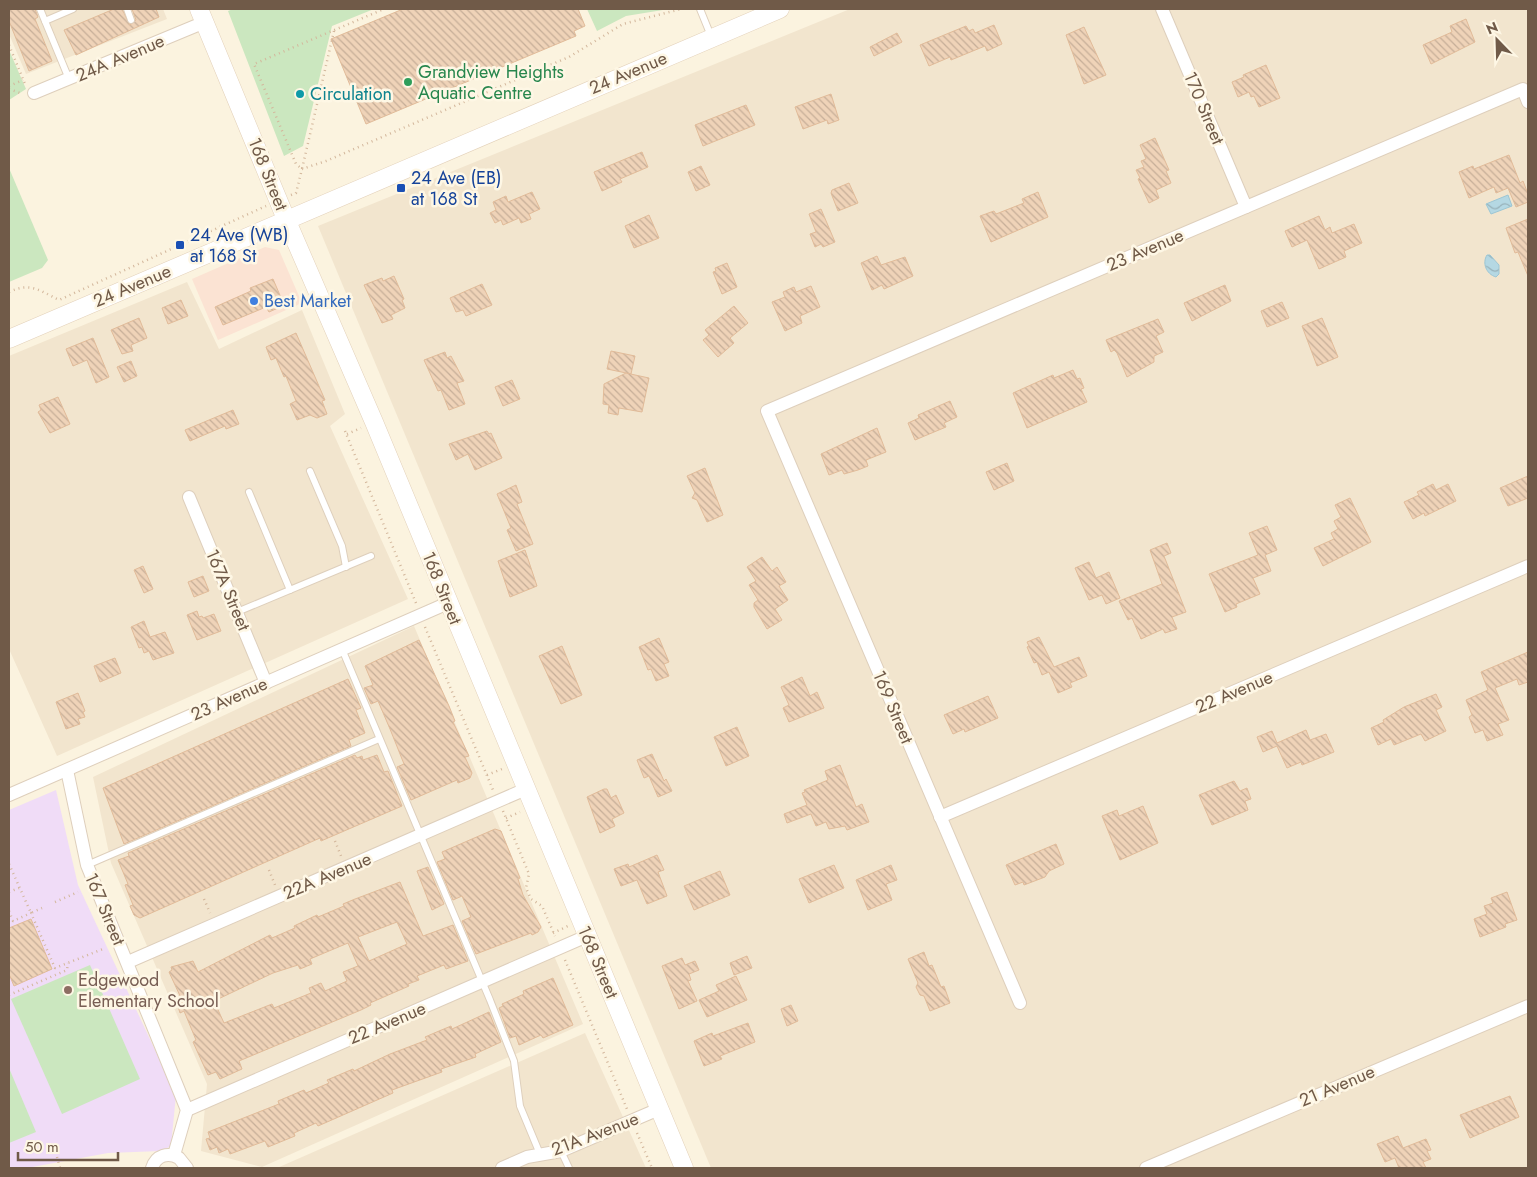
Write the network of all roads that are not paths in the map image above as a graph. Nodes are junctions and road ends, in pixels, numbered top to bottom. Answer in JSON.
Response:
{"nodes":[{"id":1,"x":40,"y":9,"type":"edge"},
{"id":2,"x":73,"y":9,"type":"edge"},
{"id":3,"x":127,"y":9,"type":"edge"},
{"id":4,"x":700,"y":9,"type":"edge"},
{"id":5,"x":780,"y":9,"type":"edge"},
{"id":6,"x":1162,"y":9,"type":"edge"},
{"id":7,"x":202,"y":16,"type":"edge"},
{"id":8,"x":131,"y":20,"type":"dead end"},
{"id":9,"x":45,"y":21,"type":"junction"},
{"id":10,"x":712,"y":38,"type":"junction"},
{"id":11,"x":69,"y":80,"type":"junction"},
{"id":12,"x":34,"y":94,"type":"road end"},
{"id":13,"x":1528,"y":102,"type":"edge"},
{"id":14,"x":1246,"y":207,"type":"junction"},
{"id":15,"x":286,"y":219,"type":"junction"},
{"id":16,"x":9,"y":340,"type":"edge"},
{"id":17,"x":767,"y":411,"type":"joint"},
{"id":18,"x":310,"y":471,"type":"dead end"},
{"id":19,"x":249,"y":492,"type":"dead end"},
{"id":20,"x":189,"y":497,"type":"dead end"},
{"id":21,"x":371,"y":556,"type":"dead end"},
{"id":22,"x":1528,"y":566,"type":"edge"},
{"id":23,"x":346,"y":567,"type":"junction"},
{"id":24,"x":290,"y":590,"type":"junction"},
{"id":25,"x":448,"y":603,"type":"junction"},
{"id":26,"x":237,"y":612,"type":"junction"},
{"id":27,"x":342,"y":649,"type":"junction"},
{"id":28,"x":266,"y":683,"type":"junction"},
{"id":29,"x":379,"y":739,"type":"junction"},
{"id":30,"x":67,"y":770,"type":"junction"},
{"id":31,"x":526,"y":789,"type":"junction"},
{"id":32,"x":9,"y":795,"type":"edge"},
{"id":33,"x":940,"y":817,"type":"junction"},
{"id":34,"x":420,"y":835,"type":"junction"},
{"id":35,"x":87,"y":865,"type":"junction"},
{"id":36,"x":587,"y":936,"type":"junction"},
{"id":37,"x":128,"y":962,"type":"junction"},
{"id":38,"x":482,"y":982,"type":"junction"},
{"id":39,"x":1020,"y":1003,"type":"dead end"},
{"id":40,"x":1528,"y":1006,"type":"edge"},
{"id":41,"x":659,"y":1109,"type":"junction"},
{"id":42,"x":187,"y":1110,"type":"junction"},
{"id":43,"x":561,"y":1151,"type":"junction"},
{"id":44,"x":540,"y":1154,"type":"junction"},
{"id":45,"x":174,"y":1155,"type":"junction"},
{"id":46,"x":152,"y":1168,"type":"edge"},
{"id":47,"x":187,"y":1168,"type":"edge"},
{"id":48,"x":502,"y":1168,"type":"edge"},
{"id":49,"x":569,"y":1168,"type":"edge"},
{"id":50,"x":684,"y":1168,"type":"edge"},
{"id":51,"x":1146,"y":1168,"type":"edge"}],
"edges":[{"from":1,"to":9,"type":"lane"},
{"from":2,"to":9,"type":"lane"},
{"from":3,"to":8,"type":"lane"},
{"from":4,"to":10,"type":"lane"},
{"from":5,"to":10,"type":"main road","name":"24 Avenue"},
{"from":6,"to":14,"type":"street","name":"170 Street"},
{"from":7,"to":11,"type":"street","name":"24A Avenue"},
{"from":7,"to":15,"type":"main road","name":"168 Street"},
{"from":9,"to":11,"type":"lane"},
{"from":10,"to":15,"type":"main road","name":"24 Avenue"},
{"from":11,"to":12,"type":"street","name":"24A Avenue"},
{"from":13,"to":14,"type":"street","name":"23 Avenue"},
{"from":14,"to":17,"type":"street","name":"23 Avenue"},
{"from":15,"to":16,"type":"main road","name":"24 Avenue"},
{"from":15,"to":25,"type":"main road","name":"168 Street"},
{"from":17,"to":33,"type":"street","name":"169 Street"},
{"from":18,"to":23,"type":"lane"},
{"from":19,"to":24,"type":"lane"},
{"from":20,"to":26,"type":"street","name":"167A Street"},
{"from":21,"to":23,"type":"lane"},
{"from":22,"to":33,"type":"street","name":"22 Avenue"},
{"from":23,"to":24,"type":"lane"},
{"from":24,"to":26,"type":"lane"},
{"from":25,"to":27,"type":"street","name":"23 Avenue"},
{"from":25,"to":31,"type":"main road","name":"168 Street"},
{"from":26,"to":28,"type":"street","name":"167A Street"},
{"from":27,"to":28,"type":"street","name":"23 Avenue"},
{"from":27,"to":29,"type":"lane"},
{"from":28,"to":30,"type":"street","name":"23 Avenue"},
{"from":29,"to":34,"type":"lane"},
{"from":29,"to":35,"type":"lane"},
{"from":30,"to":32,"type":"street","name":"23 Avenue"},
{"from":30,"to":35,"type":"street","name":"167 Street"},
{"from":31,"to":34,"type":"street","name":"22A Avenue"},
{"from":31,"to":36,"type":"main road","name":"168 Street"},
{"from":33,"to":39,"type":"street","name":"169 Street"},
{"from":34,"to":37,"type":"street","name":"22A Avenue"},
{"from":34,"to":38,"type":"lane"},
{"from":35,"to":37,"type":"street","name":"167 Street"},
{"from":36,"to":38,"type":"street","name":"22 Avenue"},
{"from":36,"to":41,"type":"main road","name":"168 Street"},
{"from":37,"to":42,"type":"street","name":"167 Street"},
{"from":38,"to":42,"type":"street","name":"22 Avenue"},
{"from":38,"to":44,"type":"lane"},
{"from":40,"to":51,"type":"street","name":"21 Avenue"},
{"from":41,"to":43,"type":"street","name":"21A Avenue"},
{"from":41,"to":50,"type":"main road","name":"168 Street"},
{"from":42,"to":45,"type":"street"},
{"from":43,"to":44,"type":"street","name":"21A Avenue"},
{"from":43,"to":49,"type":"lane"},
{"from":44,"to":48,"type":"street","name":"21A Avenue"},
{"from":45,"to":46,"type":"street"},
{"from":45,"to":47,"type":"street"}]}
